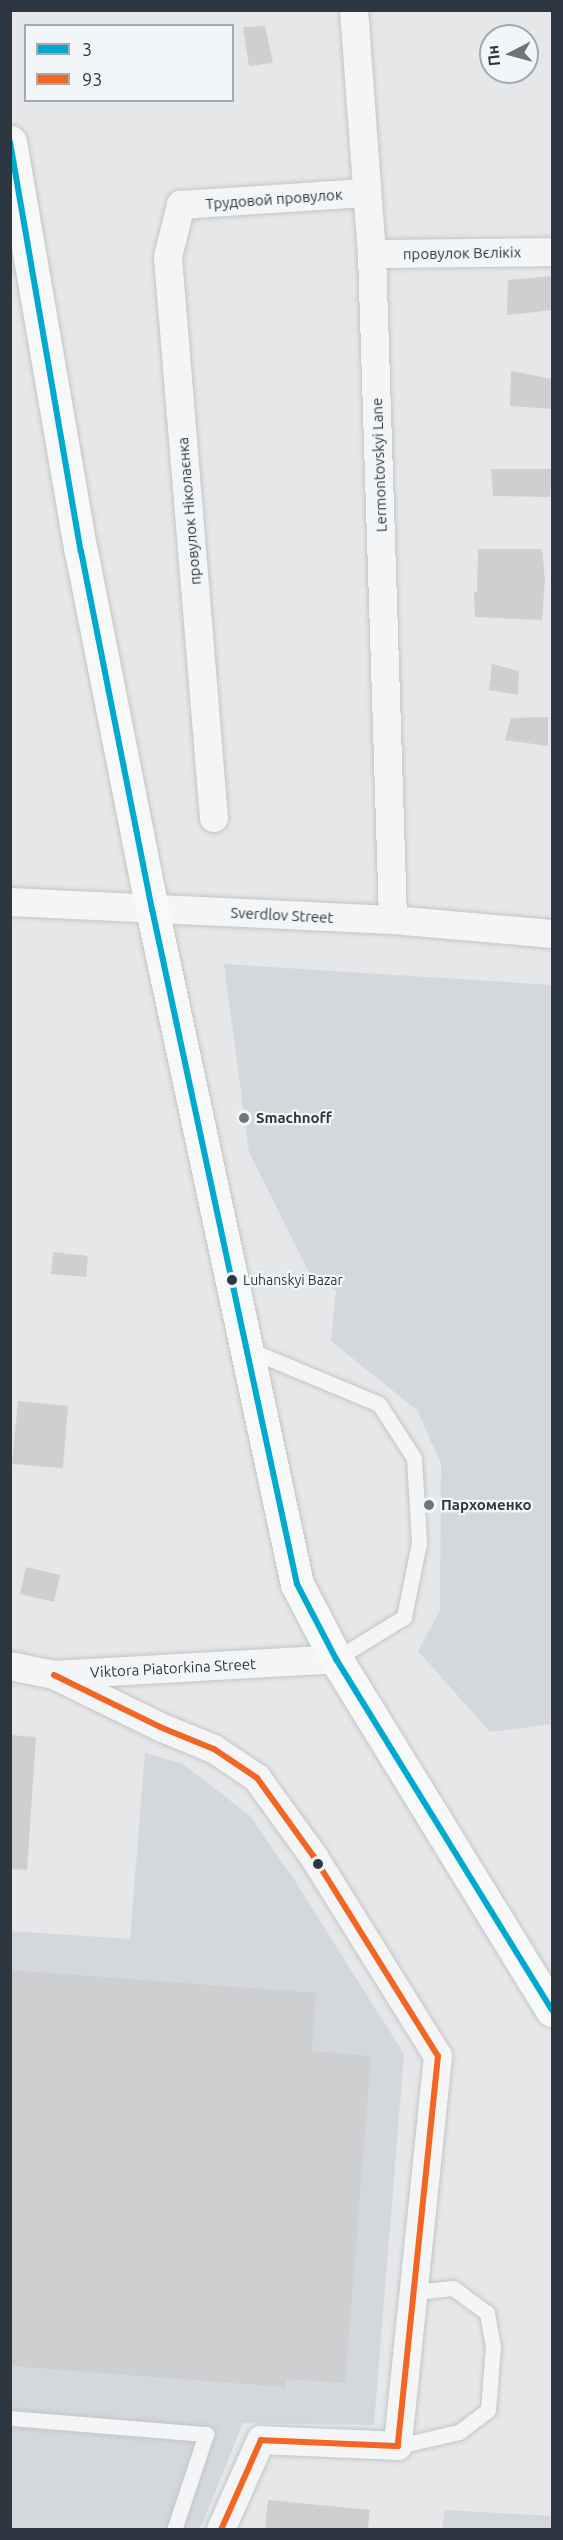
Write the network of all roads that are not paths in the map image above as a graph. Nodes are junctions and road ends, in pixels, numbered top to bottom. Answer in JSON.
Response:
{"nodes":[{"id":1,"x":354,"y":10,"type":"edge"},
{"id":2,"x":10,"y":142,"type":"edge"},
{"id":3,"x":367,"y":194,"type":"junction"},
{"id":4,"x":181,"y":205,"type":"joint"},
{"id":5,"x":552,"y":252,"type":"edge"},
{"id":6,"x":372,"y":254,"type":"junction"},
{"id":7,"x":213,"y":818,"type":"dead end"},
{"id":8,"x":10,"y":902,"type":"edge"},
{"id":9,"x":153,"y":909,"type":"junction"},
{"id":10,"x":393,"y":920,"type":"junction"},
{"id":11,"x":552,"y":934,"type":"edge"},
{"id":12,"x":247,"y":1349,"type":"junction"},
{"id":13,"x":336,"y":1659,"type":"junction"},
{"id":14,"x":10,"y":1666,"type":"edge"},
{"id":15,"x":54,"y":1675,"type":"junction"},
{"id":16,"x":552,"y":2010,"type":"edge"},
{"id":17,"x":414,"y":2292,"type":"junction"},
{"id":18,"x":10,"y":2418,"type":"edge"},
{"id":19,"x":398,"y":2446,"type":"junction"},
{"id":20,"x":174,"y":2529,"type":"edge"},
{"id":21,"x":220,"y":2529,"type":"edge"}],
"edges":[{"from":1,"to":3,"type":"street","name":"Lermontovskyi Lane"},
{"from":2,"to":9,"type":"main road"},
{"from":3,"to":4,"type":"street","name":"Трудовой провулок"},
{"from":3,"to":6,"type":"street","name":"Lermontovskyi Lane"},
{"from":4,"to":7,"type":"street","name":"провулок Ніколаєнка"},
{"from":5,"to":6,"type":"street","name":"провулок Вєлікіх"},
{"from":6,"to":10,"type":"street","name":"Lermontovskyi Lane"},
{"from":8,"to":9,"type":"street","name":"Sverdlov Street"},
{"from":9,"to":10,"type":"street","name":"Sverdlov Street"},
{"from":9,"to":12,"type":"main road"},
{"from":10,"to":11,"type":"street","name":"Sverdlov Street"},
{"from":12,"to":13,"type":"main road"},
{"from":12,"to":13,"type":"lane"},
{"from":13,"to":15,"type":"street","name":"Viktora Piatorkina Street"},
{"from":13,"to":16,"type":"main road"},
{"from":14,"to":15,"type":"street","name":"Viktora Piatorkina Street"},
{"from":15,"to":17,"type":"street"},
{"from":17,"to":19,"type":"street"},
{"from":17,"to":19,"type":"lane"},
{"from":18,"to":20,"type":"lane"},
{"from":19,"to":21,"type":"street"}]}
